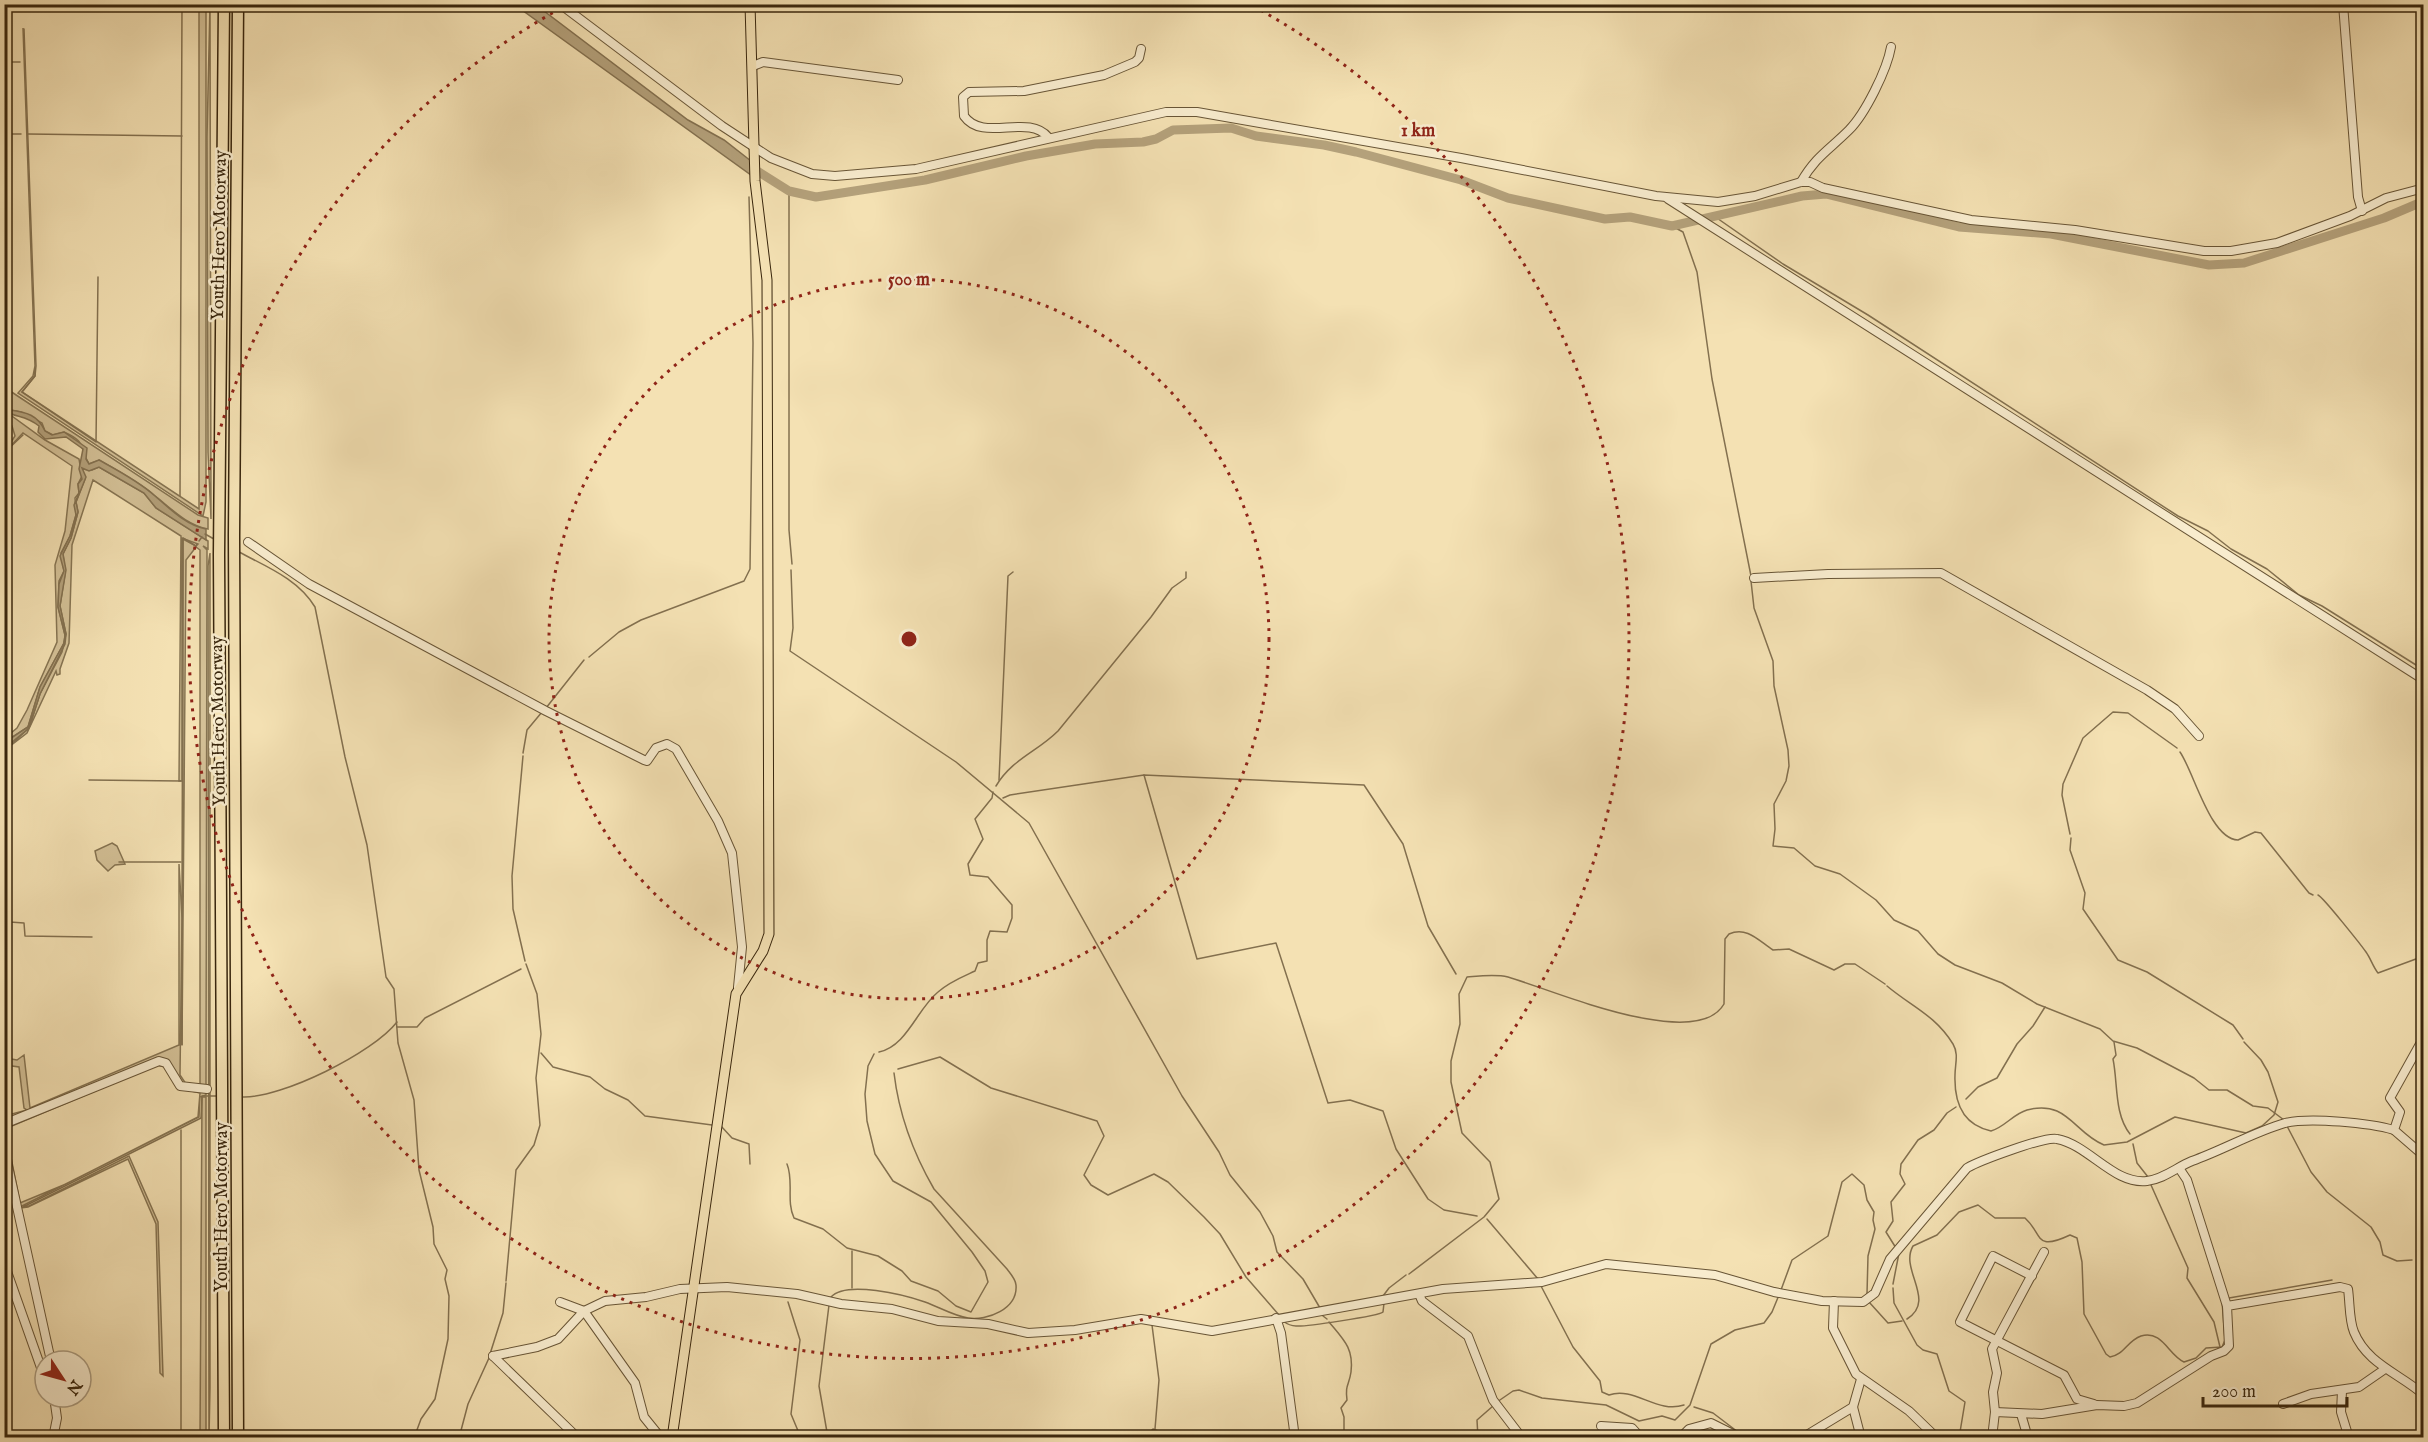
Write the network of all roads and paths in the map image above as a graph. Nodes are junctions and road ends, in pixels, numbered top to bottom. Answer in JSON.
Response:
{"nodes":[{"id":1,"x":224,"y":4,"type":"edge"},
{"id":2,"x":238,"y":4,"type":"edge"},
{"id":3,"x":561,"y":4,"type":"edge"},
{"id":4,"x":750,"y":4,"type":"edge"},
{"id":5,"x":2343,"y":4,"type":"edge"},
{"id":6,"x":1891,"y":47,"type":"dead end"},
{"id":7,"x":1141,"y":49,"type":"dead end"},
{"id":8,"x":753,"y":66,"type":"junction"},
{"id":9,"x":897,"y":80,"type":"dead end"},
{"id":10,"x":1048,"y":137,"type":"junction"},
{"id":11,"x":755,"y":147,"type":"junction"},
{"id":12,"x":1801,"y":182,"type":"junction"},
{"id":13,"x":2424,"y":188,"type":"edge"},
{"id":14,"x":1665,"y":197,"type":"junction"},
{"id":15,"x":2362,"y":211,"type":"junction"},
{"id":16,"x":248,"y":542,"type":"dead end"},
{"id":17,"x":1754,"y":578,"type":"dead end"},
{"id":18,"x":2424,"y":680,"type":"edge"},
{"id":19,"x":2199,"y":736,"type":"dead end"},
{"id":20,"x":738,"y":987,"type":"junction"},
{"id":21,"x":2424,"y":1037,"type":"edge"},
{"id":22,"x":207,"y":1089,"type":"dead end"},
{"id":23,"x":4,"y":1124,"type":"edge"},
{"id":24,"x":2394,"y":1130,"type":"junction"},
{"id":25,"x":4,"y":1148,"type":"edge"},
{"id":26,"x":2424,"y":1156,"type":"edge"},
{"id":27,"x":2179,"y":1168,"type":"junction"},
{"id":28,"x":2044,"y":1252,"type":"dead end"},
{"id":29,"x":4,"y":1263,"type":"edge"},
{"id":30,"x":2032,"y":1276,"type":"junction"},
{"id":31,"x":693,"y":1288,"type":"junction"},
{"id":32,"x":1419,"y":1294,"type":"junction"},
{"id":33,"x":1834,"y":1301,"type":"junction"},
{"id":34,"x":560,"y":1302,"type":"dead end"},
{"id":35,"x":2227,"y":1306,"type":"junction"},
{"id":36,"x":584,"y":1311,"type":"junction"},
{"id":37,"x":1276,"y":1318,"type":"junction"},
{"id":38,"x":1996,"y":1341,"type":"junction"},
{"id":39,"x":34,"y":1349,"type":"edge"},
{"id":40,"x":48,"y":1349,"type":"edge"},
{"id":41,"x":2385,"y":1369,"type":"junction"},
{"id":42,"x":1861,"y":1378,"type":"junction"},
{"id":43,"x":2342,"y":1391,"type":"junction"},
{"id":44,"x":2424,"y":1395,"type":"edge"},
{"id":45,"x":2283,"y":1404,"type":"dead end"},
{"id":46,"x":2097,"y":1405,"type":"junction"},
{"id":47,"x":1853,"y":1407,"type":"junction"},
{"id":48,"x":56,"y":1409,"type":"edge"},
{"id":49,"x":1995,"y":1412,"type":"junction"},
{"id":50,"x":2021,"y":1414,"type":"junction"},
{"id":51,"x":1601,"y":1426,"type":"dead end"},
{"id":52,"x":1732,"y":1435,"type":"edge"},
{"id":53,"x":53,"y":1437,"type":"edge"},
{"id":54,"x":224,"y":1437,"type":"edge"},
{"id":55,"x":238,"y":1437,"type":"edge"},
{"id":56,"x":578,"y":1437,"type":"edge"},
{"id":57,"x":661,"y":1437,"type":"edge"},
{"id":58,"x":672,"y":1437,"type":"edge"},
{"id":59,"x":1295,"y":1437,"type":"edge"},
{"id":60,"x":1522,"y":1437,"type":"edge"},
{"id":61,"x":1641,"y":1437,"type":"edge"},
{"id":62,"x":1680,"y":1437,"type":"edge"},
{"id":63,"x":1741,"y":1437,"type":"edge"},
{"id":64,"x":1802,"y":1437,"type":"edge"},
{"id":65,"x":1861,"y":1437,"type":"edge"},
{"id":66,"x":1937,"y":1437,"type":"edge"},
{"id":67,"x":1992,"y":1437,"type":"edge"},
{"id":68,"x":2028,"y":1437,"type":"edge"},
{"id":69,"x":2349,"y":1437,"type":"edge"}],
"edges":[{"from":1,"to":54,"type":"highway","name":"Youth Hero Motorway"},
{"from":2,"to":55,"type":"highway","name":"Youth Hero Motorway"},
{"from":3,"to":11,"type":"street"},
{"from":4,"to":8,"type":"main road"},
{"from":5,"to":15,"type":"street"},
{"from":6,"to":12,"type":"street"},
{"from":7,"to":10,"type":"street"},
{"from":8,"to":9,"type":"street"},
{"from":8,"to":11,"type":"main road"},
{"from":10,"to":11,"type":"street"},
{"from":10,"to":14,"type":"street"},
{"from":11,"to":20,"type":"main road"},
{"from":12,"to":14,"type":"street"},
{"from":12,"to":15,"type":"street"},
{"from":13,"to":15,"type":"street"},
{"from":14,"to":18,"type":"street"},
{"from":16,"to":20,"type":"street"},
{"from":17,"to":19,"type":"street"},
{"from":20,"to":31,"type":"main road"},
{"from":21,"to":24,"type":"street"},
{"from":22,"to":23,"type":"street"},
{"from":24,"to":26,"type":"street"},
{"from":24,"to":27,"type":"street"},
{"from":25,"to":40,"type":"street"},
{"from":27,"to":33,"type":"street"},
{"from":27,"to":35,"type":"street"},
{"from":28,"to":30,"type":"street"},
{"from":29,"to":39,"type":"street"},
{"from":30,"to":38,"type":"street"},
{"from":30,"to":38,"type":"street"},
{"from":31,"to":36,"type":"street"},
{"from":31,"to":37,"type":"street"},
{"from":31,"to":58,"type":"main road"},
{"from":32,"to":33,"type":"street"},
{"from":32,"to":37,"type":"street"},
{"from":32,"to":60,"type":"street"},
{"from":33,"to":42,"type":"street"},
{"from":34,"to":36,"type":"street"},
{"from":35,"to":41,"type":"street"},
{"from":35,"to":46,"type":"street"},
{"from":36,"to":56,"type":"street"},
{"from":36,"to":57,"type":"street"},
{"from":37,"to":59,"type":"street"},
{"from":38,"to":46,"type":"street"},
{"from":38,"to":49,"type":"street"},
{"from":41,"to":43,"type":"street"},
{"from":41,"to":44,"type":"street"},
{"from":42,"to":47,"type":"street"},
{"from":42,"to":66,"type":"street"},
{"from":43,"to":45,"type":"street"},
{"from":43,"to":69,"type":"street"},
{"from":46,"to":50,"type":"street"},
{"from":47,"to":64,"type":"street"},
{"from":47,"to":65,"type":"street"},
{"from":48,"to":53,"type":"street"},
{"from":49,"to":50,"type":"street"},
{"from":49,"to":67,"type":"street"},
{"from":50,"to":68,"type":"street"},
{"from":51,"to":61,"type":"street"},
{"from":52,"to":62,"type":"street"},
{"from":52,"to":63,"type":"street"}]}
